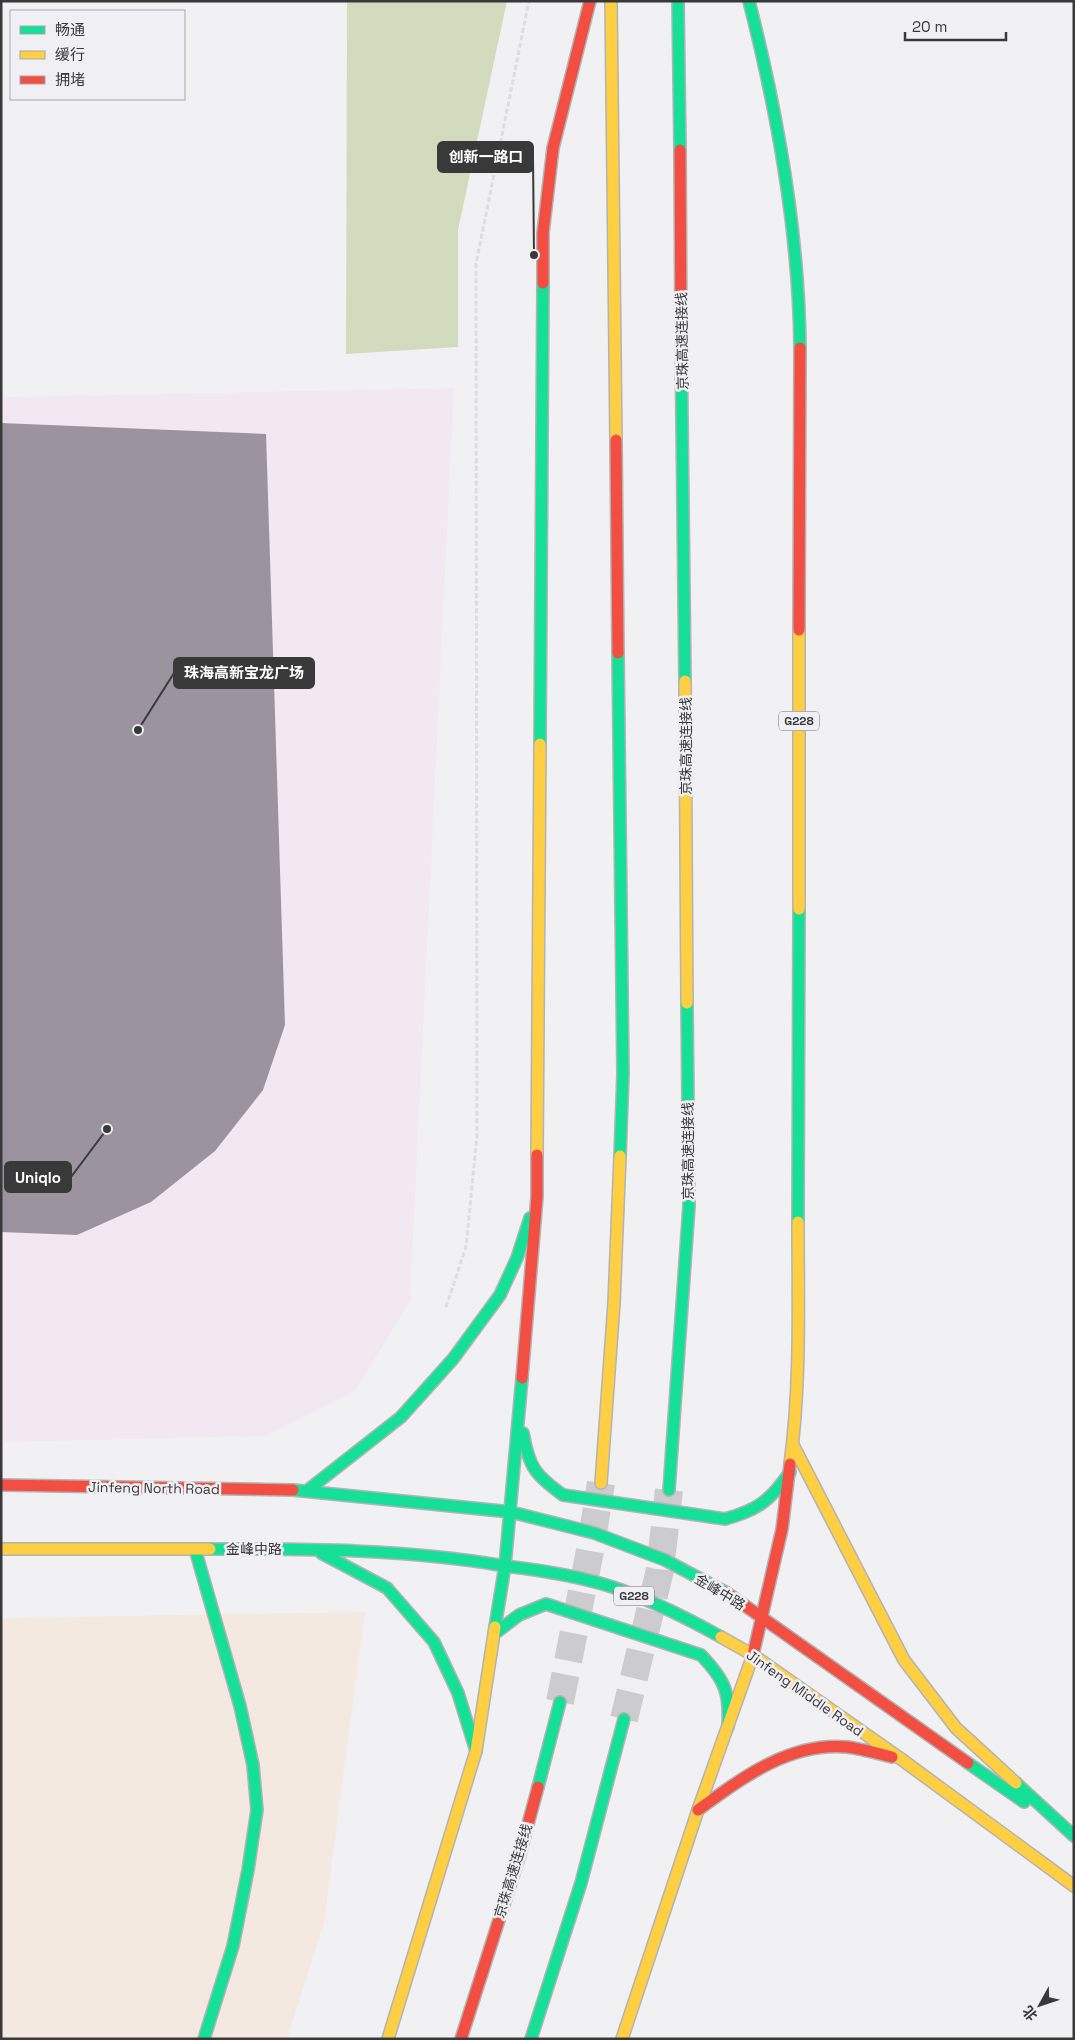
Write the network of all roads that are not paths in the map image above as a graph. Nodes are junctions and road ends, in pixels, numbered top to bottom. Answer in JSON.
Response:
{"nodes":[{"id":1,"x":590,"y":1,"type":"edge"},
{"id":2,"x":611,"y":1,"type":"edge"},
{"id":3,"x":678,"y":1,"type":"edge"},
{"id":4,"x":749,"y":1,"type":"edge"},
{"id":5,"x":536,"y":1197,"type":"junction"},
{"id":6,"x":520,"y":1415,"type":"junction"},
{"id":7,"x":793,"y":1445,"type":"junction"},
{"id":8,"x":790,"y":1472,"type":"junction"},
{"id":9,"x":600,"y":1483,"type":"tunnel mouth"},
{"id":10,"x":1,"y":1485,"type":"edge"},
{"id":11,"x":308,"y":1490,"type":"junction"},
{"id":12,"x":668,"y":1490,"type":"tunnel mouth"},
{"id":13,"x":511,"y":1512,"type":"junction"},
{"id":14,"x":1,"y":1549,"type":"edge"},
{"id":15,"x":195,"y":1549,"type":"junction"},
{"id":16,"x":313,"y":1549,"type":"junction"},
{"id":17,"x":505,"y":1566,"type":"junction"},
{"id":18,"x":763,"y":1619,"type":"junction"},
{"id":19,"x":494,"y":1634,"type":"junction"},
{"id":20,"x":753,"y":1655,"type":"junction"},
{"id":21,"x":560,"y":1702,"type":"tunnel mouth"},
{"id":22,"x":624,"y":1719,"type":"tunnel mouth"},
{"id":23,"x":728,"y":1727,"type":"junction"},
{"id":24,"x":476,"y":1751,"type":"junction"},
{"id":25,"x":901,"y":1759,"type":"junction"},
{"id":26,"x":698,"y":1810,"type":"junction"},
{"id":27,"x":1074,"y":1837,"type":"edge"},
{"id":28,"x":1074,"y":1886,"type":"edge"},
{"id":29,"x":204,"y":2039,"type":"edge"},
{"id":30,"x":388,"y":2039,"type":"edge"},
{"id":31,"x":461,"y":2039,"type":"edge"},
{"id":32,"x":531,"y":2039,"type":"edge"},
{"id":33,"x":622,"y":2039,"type":"edge"}],
"edges":[{"from":1,"to":5,"type":"main road"},
{"from":2,"to":9,"type":"main road"},
{"from":3,"to":12,"type":"main road","name":"京珠高速连接线"},
{"from":4,"to":7,"type":"main road","number":"G228"},
{"from":5,"to":6,"type":"main road"},
{"from":5,"to":11,"type":"main road"},
{"from":6,"to":8,"type":"main road"},
{"from":6,"to":13,"type":"main road"},
{"from":7,"to":8,"type":"main road"},
{"from":7,"to":27,"type":"main road"},
{"from":8,"to":18,"type":"main road"},
{"from":10,"to":11,"type":"main road","name":"Jinfeng North Road"},
{"from":11,"to":13,"type":"main road","name":"金峰中路"},
{"from":13,"to":17,"type":"main road"},
{"from":13,"to":18,"type":"main road","name":"金峰中路"},
{"from":14,"to":15,"type":"main road","name":"金峰中路"},
{"from":15,"to":16,"type":"main road","name":"金峰中路"},
{"from":15,"to":29,"type":"main road"},
{"from":16,"to":17,"type":"main road","name":"金峰中路"},
{"from":16,"to":24,"type":"main road"},
{"from":17,"to":19,"type":"main road"},
{"from":17,"to":20,"type":"main road","name":"Jinfeng Middle Road","number":"G228"},
{"from":18,"to":20,"type":"main road"},
{"from":18,"to":27,"type":"main road","name":"金峰中路"},
{"from":19,"to":23,"type":"main road"},
{"from":19,"to":24,"type":"main road"},
{"from":20,"to":23,"type":"main road"},
{"from":20,"to":25,"type":"main road","name":"Jinfeng Middle Road","number":"G228"},
{"from":21,"to":31,"type":"main road","name":"京珠高速连接线"},
{"from":22,"to":32,"type":"main road"},
{"from":23,"to":26,"type":"main road"},
{"from":24,"to":30,"type":"main road"},
{"from":25,"to":26,"type":"main road"},
{"from":25,"to":28,"type":"main road","name":"Jinfeng Middle Road"},
{"from":26,"to":33,"type":"main road"}]}
